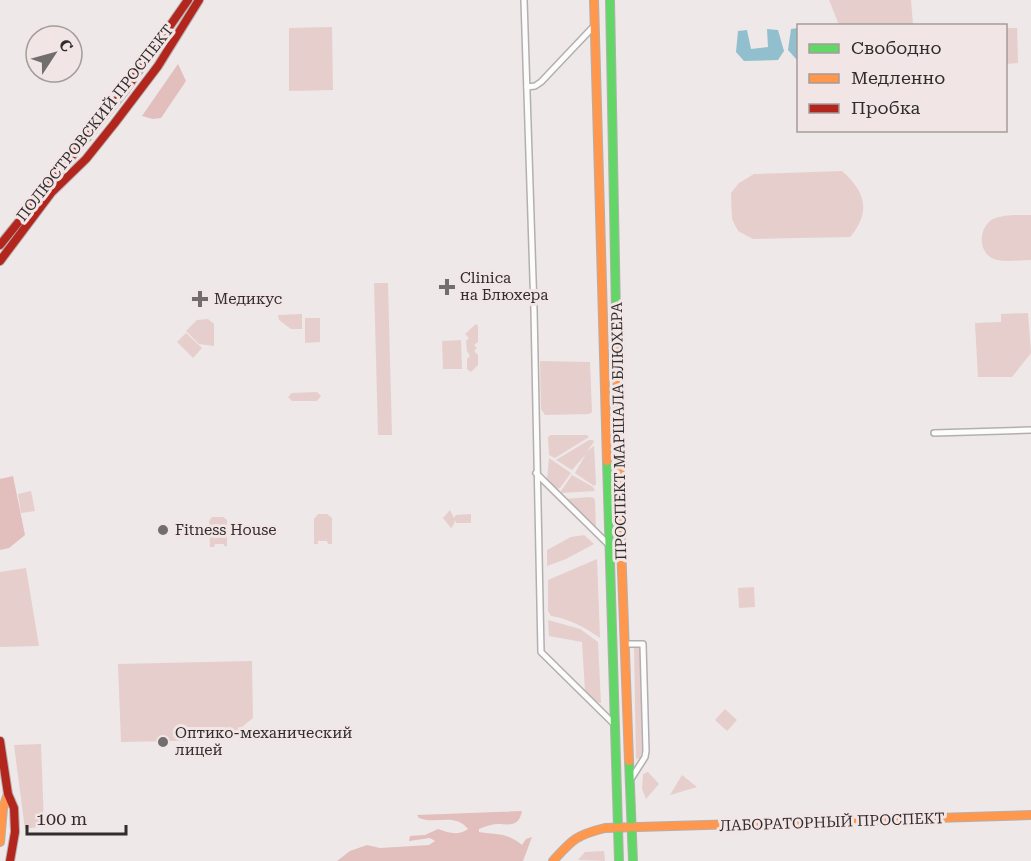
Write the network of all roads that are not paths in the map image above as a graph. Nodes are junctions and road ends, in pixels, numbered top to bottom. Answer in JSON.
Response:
{"nodes":[{"id":1,"x":188,"y":0,"type":"edge"},
{"id":2,"x":199,"y":0,"type":"edge"},
{"id":3,"x":524,"y":0,"type":"edge"},
{"id":4,"x":594,"y":0,"type":"edge"},
{"id":5,"x":610,"y":0,"type":"edge"},
{"id":6,"x":595,"y":25,"type":"junction"},
{"id":7,"x":527,"y":87,"type":"junction"},
{"id":8,"x":0,"y":245,"type":"edge"},
{"id":9,"x":0,"y":261,"type":"edge"},
{"id":10,"x":1031,"y":430,"type":"edge"},
{"id":11,"x":934,"y":433,"type":"dead end"},
{"id":12,"x":607,"y":447,"type":"junction"},
{"id":13,"x":620,"y":447,"type":"junction"},
{"id":14,"x":536,"y":473,"type":"junction"},
{"id":15,"x":610,"y":547,"type":"junction"},
{"id":16,"x":624,"y":646,"type":"junction"},
{"id":17,"x":612,"y":648,"type":"junction"},
{"id":18,"x":614,"y":724,"type":"junction"},
{"id":19,"x":0,"y":746,"type":"edge"},
{"id":20,"x":630,"y":781,"type":"junction"},
{"id":21,"x":8,"y":794,"type":"junction"},
{"id":22,"x":1031,"y":815,"type":"edge"},
{"id":23,"x":632,"y":827,"type":"junction"},
{"id":24,"x":618,"y":828,"type":"junction"},
{"id":25,"x":0,"y":842,"type":"edge"},
{"id":26,"x":10,"y":861,"type":"edge"},
{"id":27,"x":553,"y":861,"type":"edge"},
{"id":28,"x":619,"y":861,"type":"edge"},
{"id":29,"x":633,"y":861,"type":"edge"}],
"edges":[{"from":1,"to":8,"type":"main road","name":"ПОЛЮСТРОВСКИЙ ПРОСПЕКТ"},
{"from":2,"to":9,"type":"main road","name":"ПОЛЮСТРОВСКИЙ ПРОСПЕКТ"},
{"from":3,"to":7,"type":"street"},
{"from":4,"to":6,"type":"main road","name":"ПРОСПЕКТ МАРШАЛА БЛЮХЕРА"},
{"from":5,"to":13,"type":"main road","name":"ПРОСПЕКТ МАРШАЛА БЛЮХЕРА"},
{"from":6,"to":7,"type":"street"},
{"from":6,"to":12,"type":"main road","name":"ПРОСПЕКТ МАРШАЛА БЛЮХЕРА"},
{"from":7,"to":14,"type":"street"},
{"from":10,"to":11,"type":"street"},
{"from":12,"to":13,"type":"main road"},
{"from":12,"to":15,"type":"main road","name":"ПРОСПЕКТ МАРШАЛА БЛЮХЕРА"},
{"from":13,"to":16,"type":"main road","name":"ПРОСПЕКТ МАРШАЛА БЛЮХЕРА"},
{"from":14,"to":15,"type":"street"},
{"from":14,"to":18,"type":"street"},
{"from":15,"to":17,"type":"main road","name":"ПРОСПЕКТ МАРШАЛА БЛЮХЕРА"},
{"from":16,"to":17,"type":"main road"},
{"from":16,"to":20,"type":"main road","name":"ПРОСПЕКТ МАРШАЛА БЛЮХЕРА"},
{"from":16,"to":20,"type":"street"},
{"from":17,"to":18,"type":"main road","name":"ПРОСПЕКТ МАРШАЛА БЛЮХЕРА"},
{"from":18,"to":24,"type":"main road","name":"ПРОСПЕКТ МАРШАЛА БЛЮХЕРА"},
{"from":19,"to":21,"type":"main road"},
{"from":20,"to":23,"type":"main road","name":"ПРОСПЕКТ МАРШАЛА БЛЮХЕРА"},
{"from":21,"to":25,"type":"main road"},
{"from":21,"to":26,"type":"main road"},
{"from":22,"to":23,"type":"main road","name":"ЛАБОРАТОРНЫЙ ПРОСПЕКТ"},
{"from":23,"to":24,"type":"main road","name":"ЛАБОРАТОРНЫЙ ПРОСПЕКТ"},
{"from":23,"to":29,"type":"main road","name":"ПРОСПЕКТ МАРШАЛА БЛЮХЕРА"},
{"from":24,"to":27,"type":"main road","name":"ЛАБОРАТОРНЫЙ ПРОСПЕКТ"},
{"from":24,"to":28,"type":"main road","name":"ПРОСПЕКТ МАРШАЛА БЛЮХЕРА"}]}
